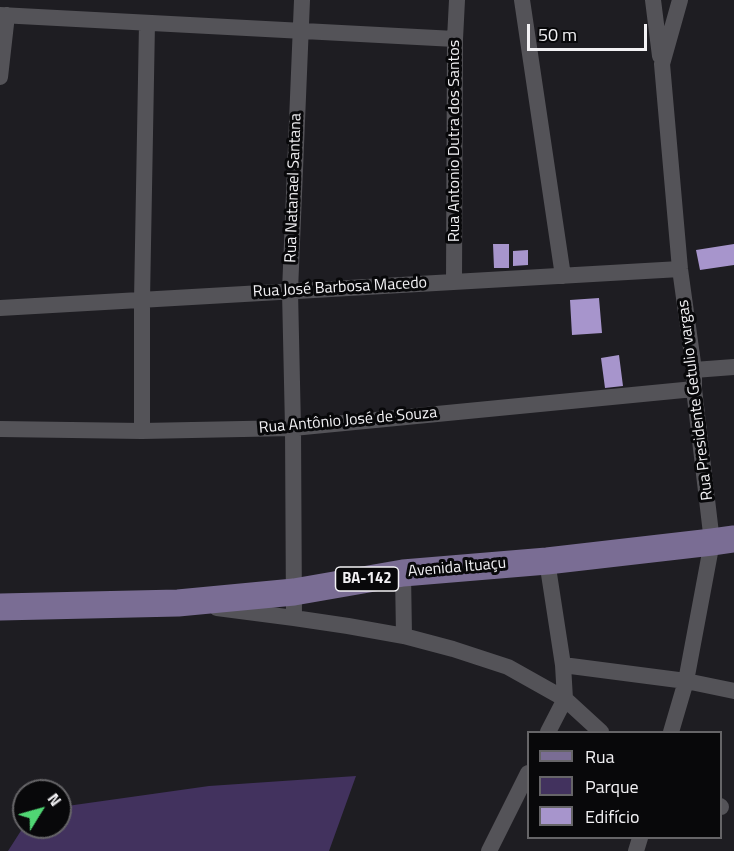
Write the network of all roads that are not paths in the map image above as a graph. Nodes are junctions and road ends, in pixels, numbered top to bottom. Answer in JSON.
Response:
{"nodes":[{"id":1,"x":302,"y":0,"type":"edge"},
{"id":2,"x":457,"y":0,"type":"edge"},
{"id":3,"x":522,"y":0,"type":"edge"},
{"id":4,"x":653,"y":0,"type":"edge"},
{"id":5,"x":680,"y":0,"type":"edge"},
{"id":6,"x":3,"y":15,"type":"edge"},
{"id":7,"x":147,"y":23,"type":"junction"},
{"id":8,"x":300,"y":31,"type":"junction"},
{"id":9,"x":455,"y":39,"type":"junction"},
{"id":10,"x":662,"y":64,"type":"junction"},
{"id":11,"x":0,"y":77,"type":"edge"},
{"id":12,"x":680,"y":268,"type":"junction"},
{"id":13,"x":563,"y":276,"type":"junction"},
{"id":14,"x":454,"y":282,"type":"junction"},
{"id":15,"x":290,"y":291,"type":"junction"},
{"id":16,"x":142,"y":300,"type":"junction"},
{"id":17,"x":0,"y":308,"type":"edge"},
{"id":18,"x":734,"y":367,"type":"edge"},
{"id":19,"x":694,"y":370,"type":"junction"},
{"id":20,"x":694,"y":389,"type":"junction"},
{"id":21,"x":293,"y":428,"type":"junction"},
{"id":22,"x":0,"y":429,"type":"edge"},
{"id":23,"x":142,"y":431,"type":"junction"},
{"id":24,"x":723,"y":541,"type":"edge"},
{"id":25,"x":547,"y":561,"type":"junction"},
{"id":26,"x":403,"y":573,"type":"junction"},
{"id":27,"x":294,"y":605,"type":"junction"},
{"id":28,"x":0,"y":607,"type":"edge"},
{"id":29,"x":404,"y":636,"type":"junction"},
{"id":30,"x":563,"y":664,"type":"junction"},
{"id":31,"x":686,"y":681,"type":"junction"},
{"id":32,"x":734,"y":691,"type":"edge"},
{"id":33,"x":565,"y":699,"type":"junction"},
{"id":34,"x":549,"y":731,"type":"edge"},
{"id":35,"x":600,"y":731,"type":"edge"},
{"id":36,"x":671,"y":731,"type":"edge"},
{"id":37,"x":527,"y":775,"type":"edge"},
{"id":38,"x":489,"y":851,"type":"edge"}],
"edges":[{"from":1,"to":8,"type":"street","name":"Rua Natanael Santana"},
{"from":2,"to":9,"type":"street","name":"Rua Antonio Dutra dos Santos"},
{"from":3,"to":13,"type":"street"},
{"from":4,"to":10,"type":"street","name":"Rua Presidente Getulio vargas"},
{"from":5,"to":10,"type":"street","name":"Rua Presidente Getulio vargas"},
{"from":6,"to":7,"type":"street"},
{"from":6,"to":11,"type":"street"},
{"from":7,"to":8,"type":"street"},
{"from":7,"to":16,"type":"street"},
{"from":8,"to":9,"type":"street"},
{"from":8,"to":15,"type":"street","name":"Rua Natanael Santana"},
{"from":9,"to":14,"type":"street","name":"Rua Antonio Dutra dos Santos"},
{"from":10,"to":12,"type":"street","name":"Rua Presidente Getulio vargas"},
{"from":12,"to":13,"type":"street","name":"Rua José Barbosa Macedo"},
{"from":12,"to":19,"type":"street","name":"Rua Presidente Getulio vargas"},
{"from":13,"to":14,"type":"street","name":"Rua José Barbosa Macedo"},
{"from":14,"to":15,"type":"street","name":"Rua José Barbosa Macedo"},
{"from":15,"to":16,"type":"street","name":"Rua José Barbosa Macedo"},
{"from":15,"to":21,"type":"street","name":"Rua Natanael Santana"},
{"from":16,"to":17,"type":"street","name":"Rua José Barbosa Macedo"},
{"from":16,"to":23,"type":"street"},
{"from":18,"to":19,"type":"street"},
{"from":19,"to":20,"type":"street","name":"Rua Presidente Getulio vargas"},
{"from":20,"to":21,"type":"street","name":"Rua Antônio José de Souza"},
{"from":20,"to":24,"type":"street","name":"Rua Presidente Getulio vargas"},
{"from":21,"to":23,"type":"street","name":"Rua Antônio José de Souza"},
{"from":21,"to":27,"type":"street","name":"Rua Natanael Santana"},
{"from":22,"to":23,"type":"street","name":"Rua Antônio José de Souza"},
{"from":24,"to":25,"type":"main road","name":"Avenida Ituaçu","number":"BA-142"},
{"from":24,"to":31,"type":"street","name":"Rua Presidente Getulio vargas"},
{"from":25,"to":26,"type":"main road","name":"Avenida Ituaçu","number":"BA-142"},
{"from":25,"to":30,"type":"street"},
{"from":26,"to":27,"type":"main road","name":"Avenida Ituaçu","number":"BA-142"},
{"from":26,"to":29,"type":"street"},
{"from":27,"to":28,"type":"main road","name":"Avenida Ituaçu","number":"BA-142"},
{"from":27,"to":29,"type":"street"},
{"from":29,"to":33,"type":"street"},
{"from":30,"to":31,"type":"street"},
{"from":30,"to":33,"type":"street"},
{"from":31,"to":32,"type":"street"},
{"from":31,"to":36,"type":"street","name":"Rua Presidente Getulio vargas"},
{"from":33,"to":34,"type":"street"},
{"from":33,"to":35,"type":"street"},
{"from":37,"to":38,"type":"street"}]}
